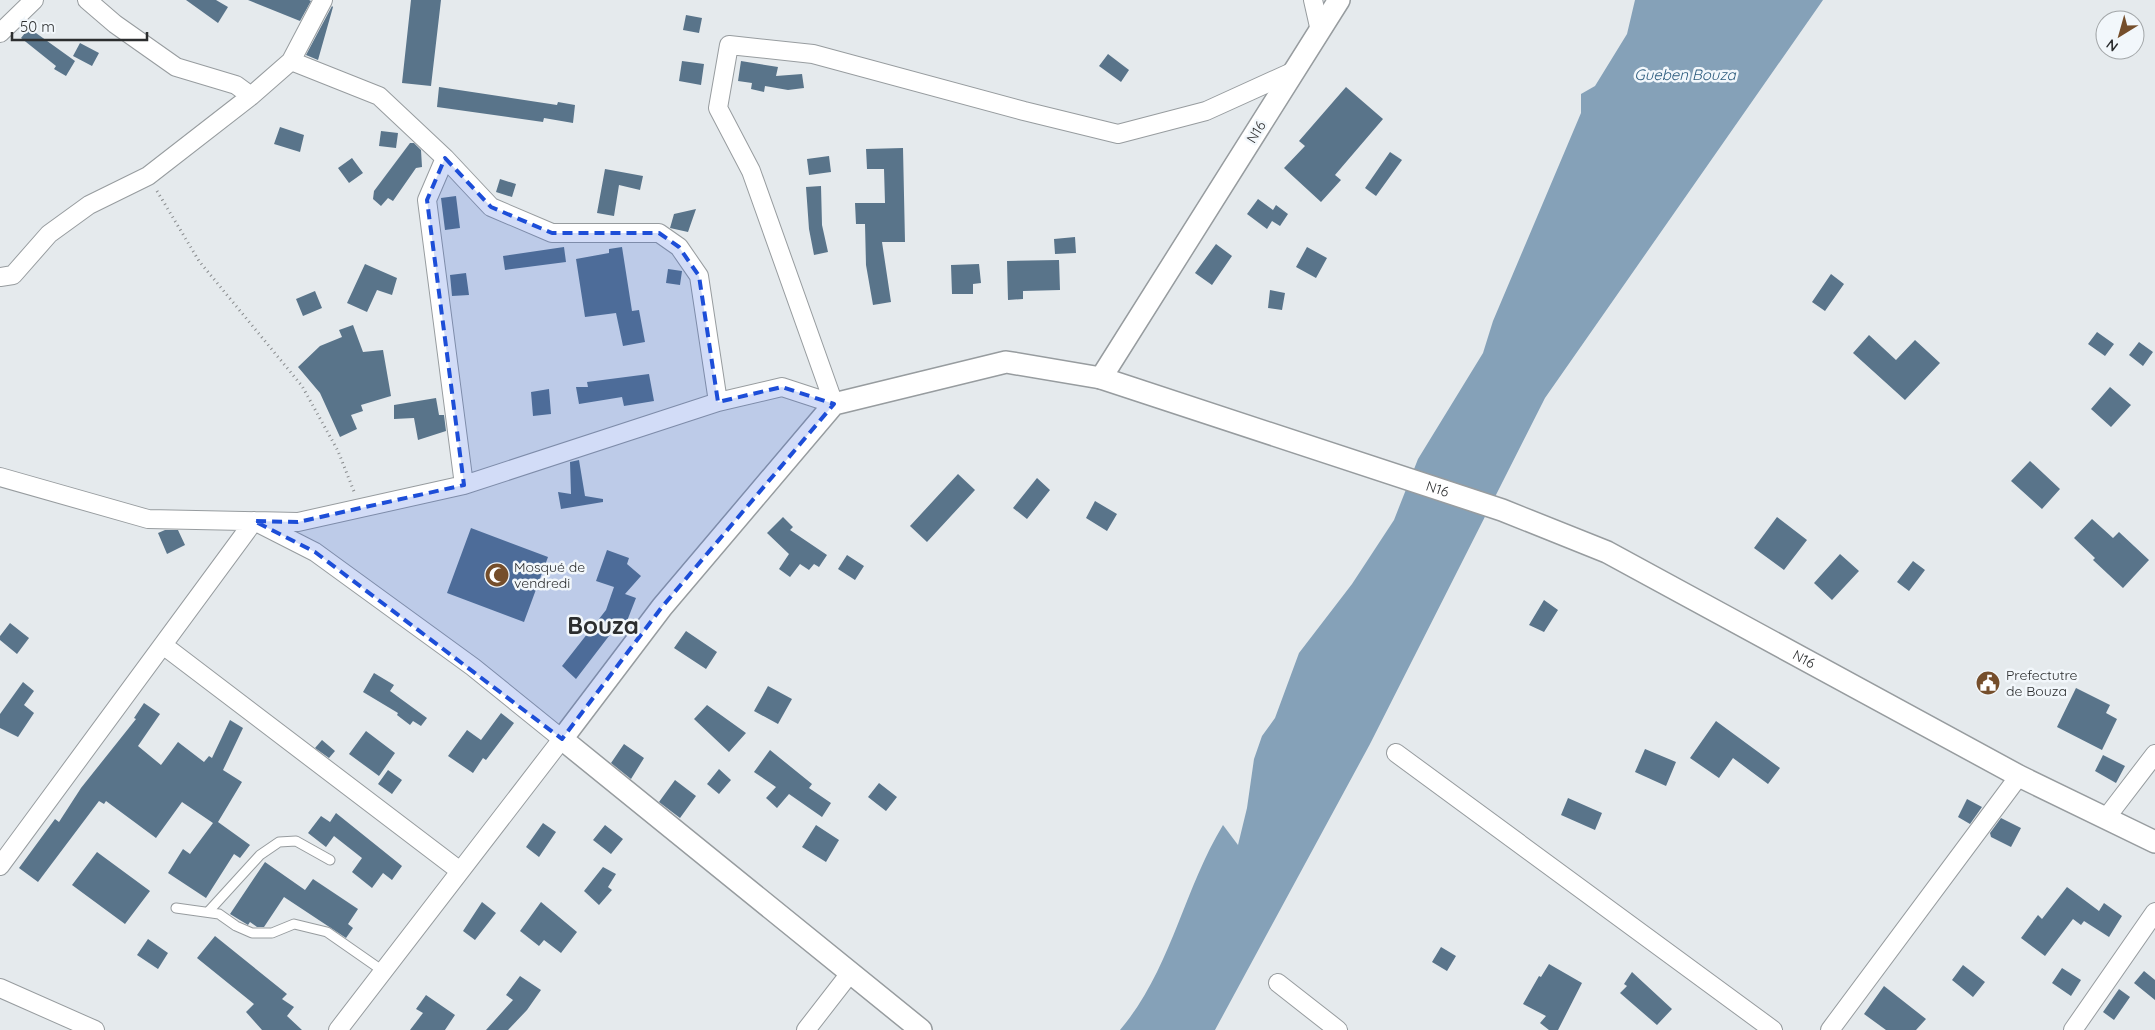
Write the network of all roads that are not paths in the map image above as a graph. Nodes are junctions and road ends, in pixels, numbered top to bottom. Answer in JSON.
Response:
{"nodes":[{"id":1,"x":34,"y":0,"type":"edge"},
{"id":2,"x":87,"y":0,"type":"edge"},
{"id":3,"x":323,"y":0,"type":"edge"},
{"id":4,"x":1313,"y":0,"type":"edge"},
{"id":5,"x":1339,"y":0,"type":"edge"},
{"id":6,"x":1320,"y":30,"type":"junction"},
{"id":7,"x":0,"y":33,"type":"edge"},
{"id":8,"x":290,"y":61,"type":"junction"},
{"id":9,"x":1294,"y":71,"type":"junction"},
{"id":10,"x":251,"y":96,"type":"junction"},
{"id":11,"x":445,"y":158,"type":"junction"},
{"id":12,"x":0,"y":276,"type":"edge"},
{"id":13,"x":1101,"y":378,"type":"junction"},
{"id":14,"x":718,"y":402,"type":"junction"},
{"id":15,"x":834,"y":404,"type":"junction"},
{"id":16,"x":0,"y":477,"type":"edge"},
{"id":17,"x":464,"y":485,"type":"junction"},
{"id":18,"x":254,"y":521,"type":"junction"},
{"id":19,"x":163,"y":644,"type":"junction"},
{"id":20,"x":562,"y":739,"type":"junction"},
{"id":21,"x":1396,"y":752,"type":"dead end"},
{"id":22,"x":2155,"y":754,"type":"edge"},
{"id":23,"x":2019,"y":776,"type":"junction"},
{"id":24,"x":2106,"y":818,"type":"junction"},
{"id":25,"x":2155,"y":842,"type":"edge"},
{"id":26,"x":330,"y":860,"type":"dead end"},
{"id":27,"x":0,"y":866,"type":"edge"},
{"id":28,"x":460,"y":871,"type":"junction"},
{"id":29,"x":176,"y":908,"type":"dead end"},
{"id":30,"x":208,"y":912,"type":"junction"},
{"id":31,"x":2155,"y":912,"type":"edge"},
{"id":32,"x":384,"y":971,"type":"junction"},
{"id":33,"x":851,"y":972,"type":"junction"},
{"id":34,"x":1278,"y":983,"type":"dead end"},
{"id":35,"x":0,"y":988,"type":"edge"},
{"id":36,"x":95,"y":1030,"type":"edge"},
{"id":37,"x":338,"y":1030,"type":"edge"},
{"id":38,"x":806,"y":1030,"type":"edge"},
{"id":39,"x":920,"y":1030,"type":"edge"},
{"id":40,"x":1338,"y":1030,"type":"edge"},
{"id":41,"x":1773,"y":1030,"type":"edge"},
{"id":42,"x":1830,"y":1030,"type":"edge"},
{"id":43,"x":2073,"y":1030,"type":"edge"}],
"edges":[{"from":1,"to":7,"type":"street"},
{"from":2,"to":10,"type":"street"},
{"from":3,"to":8,"type":"street"},
{"from":4,"to":6,"type":"street"},
{"from":5,"to":6,"type":"street","name":"N16"},
{"from":6,"to":9,"type":"street","name":"N16"},
{"from":8,"to":10,"type":"street"},
{"from":8,"to":11,"type":"street"},
{"from":9,"to":13,"type":"street","name":"N16"},
{"from":9,"to":15,"type":"street"},
{"from":10,"to":12,"type":"street"},
{"from":11,"to":14,"type":"street"},
{"from":11,"to":17,"type":"street"},
{"from":13,"to":15,"type":"street"},
{"from":13,"to":23,"type":"street","name":"N16"},
{"from":14,"to":15,"type":"street"},
{"from":14,"to":17,"type":"street"},
{"from":15,"to":20,"type":"street"},
{"from":16,"to":18,"type":"street"},
{"from":17,"to":18,"type":"street"},
{"from":18,"to":19,"type":"street"},
{"from":18,"to":20,"type":"street"},
{"from":19,"to":27,"type":"street"},
{"from":19,"to":28,"type":"street"},
{"from":20,"to":28,"type":"street"},
{"from":20,"to":33,"type":"street"},
{"from":21,"to":41,"type":"street"},
{"from":22,"to":24,"type":"street"},
{"from":23,"to":24,"type":"street","name":"N16"},
{"from":23,"to":42,"type":"street"},
{"from":24,"to":25,"type":"street","name":"N16"},
{"from":26,"to":30,"type":"lane"},
{"from":28,"to":32,"type":"street"},
{"from":29,"to":30,"type":"lane"},
{"from":30,"to":32,"type":"lane"},
{"from":31,"to":43,"type":"street"},
{"from":32,"to":37,"type":"street"},
{"from":33,"to":38,"type":"street"},
{"from":33,"to":39,"type":"street"},
{"from":34,"to":40,"type":"street"},
{"from":35,"to":36,"type":"street"}]}
